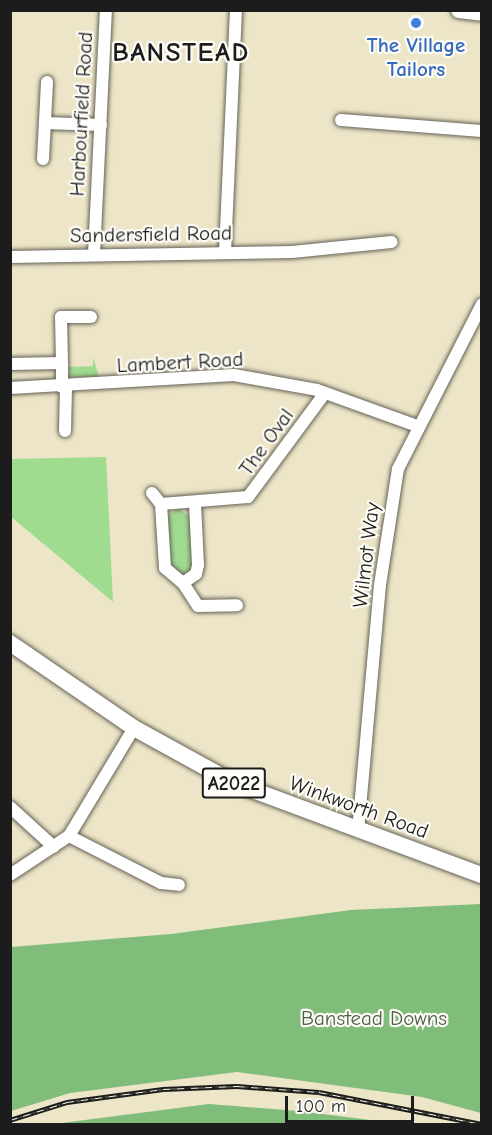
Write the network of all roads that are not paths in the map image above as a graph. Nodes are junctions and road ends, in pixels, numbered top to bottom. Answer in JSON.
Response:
{"nodes":[{"id":1,"x":106,"y":10,"type":"edge"},
{"id":2,"x":236,"y":10,"type":"edge"},
{"id":3,"x":459,"y":10,"type":"edge"},
{"id":4,"x":482,"y":13,"type":"edge"},
{"id":5,"x":47,"y":82,"type":"dead end"},
{"id":6,"x":341,"y":120,"type":"dead end"},
{"id":7,"x":45,"y":123,"type":"junction"},
{"id":8,"x":101,"y":125,"type":"junction"},
{"id":9,"x":482,"y":131,"type":"edge"},
{"id":10,"x":43,"y":159,"type":"dead end"},
{"id":11,"x":392,"y":242,"type":"dead end"},
{"id":12,"x":225,"y":252,"type":"junction"},
{"id":13,"x":94,"y":255,"type":"junction"},
{"id":14,"x":10,"y":257,"type":"edge"},
{"id":15,"x":482,"y":304,"type":"edge"},
{"id":16,"x":91,"y":317,"type":"dead end"},
{"id":17,"x":62,"y":363,"type":"junction"},
{"id":18,"x":10,"y":364,"type":"edge"},
{"id":19,"x":64,"y":386,"type":"junction"},
{"id":20,"x":10,"y":388,"type":"edge"},
{"id":21,"x":325,"y":393,"type":"junction"},
{"id":22,"x":417,"y":426,"type":"junction"},
{"id":23,"x":65,"y":431,"type":"dead end"},
{"id":24,"x":152,"y":493,"type":"dead end"},
{"id":25,"x":161,"y":504,"type":"junction"},
{"id":26,"x":195,"y":504,"type":"junction"},
{"id":27,"x":183,"y":583,"type":"junction"},
{"id":28,"x":237,"y":605,"type":"dead end"},
{"id":29,"x":10,"y":643,"type":"edge"},
{"id":30,"x":134,"y":728,"type":"junction"},
{"id":31,"x":10,"y":807,"type":"edge"},
{"id":32,"x":358,"y":831,"type":"junction"},
{"id":33,"x":69,"y":836,"type":"junction"},
{"id":34,"x":54,"y":847,"type":"junction"},
{"id":35,"x":10,"y":875,"type":"edge"},
{"id":36,"x":482,"y":875,"type":"edge"},
{"id":37,"x":178,"y":885,"type":"dead end"}],
"edges":[{"from":1,"to":8,"type":"street","name":"Harbourfield Road"},
{"from":2,"to":12,"type":"street"},
{"from":3,"to":4,"type":"main road"},
{"from":5,"to":7,"type":"street"},
{"from":6,"to":9,"type":"street"},
{"from":7,"to":8,"type":"street"},
{"from":7,"to":10,"type":"street"},
{"from":8,"to":13,"type":"street","name":"Harbourfield Road"},
{"from":11,"to":12,"type":"street","name":"Sandersfield Road"},
{"from":12,"to":13,"type":"street","name":"Sandersfield Road"},
{"from":13,"to":14,"type":"street","name":"Sandersfield Road"},
{"from":15,"to":22,"type":"street","name":"Wilmot Way"},
{"from":16,"to":17,"type":"street"},
{"from":17,"to":18,"type":"street"},
{"from":17,"to":19,"type":"street"},
{"from":19,"to":20,"type":"street","name":"Lambert Road"},
{"from":19,"to":21,"type":"street","name":"Lambert Road"},
{"from":19,"to":23,"type":"street"},
{"from":21,"to":22,"type":"street","name":"Lambert Road"},
{"from":21,"to":26,"type":"street","name":"The Oval"},
{"from":22,"to":32,"type":"street","name":"Wilmot Way"},
{"from":24,"to":25,"type":"street"},
{"from":25,"to":26,"type":"street","name":"The Oval"},
{"from":25,"to":27,"type":"street"},
{"from":26,"to":27,"type":"street"},
{"from":27,"to":28,"type":"street"},
{"from":29,"to":30,"type":"main road","name":"Winkworth Road","number":"A2022"},
{"from":30,"to":32,"type":"main road","name":"Winkworth Road","number":"A2022"},
{"from":30,"to":33,"type":"street"},
{"from":31,"to":34,"type":"street"},
{"from":32,"to":36,"type":"main road","name":"Winkworth Road","number":"A2022"},
{"from":33,"to":34,"type":"street"},
{"from":33,"to":37,"type":"street"},
{"from":34,"to":35,"type":"street"}]}
